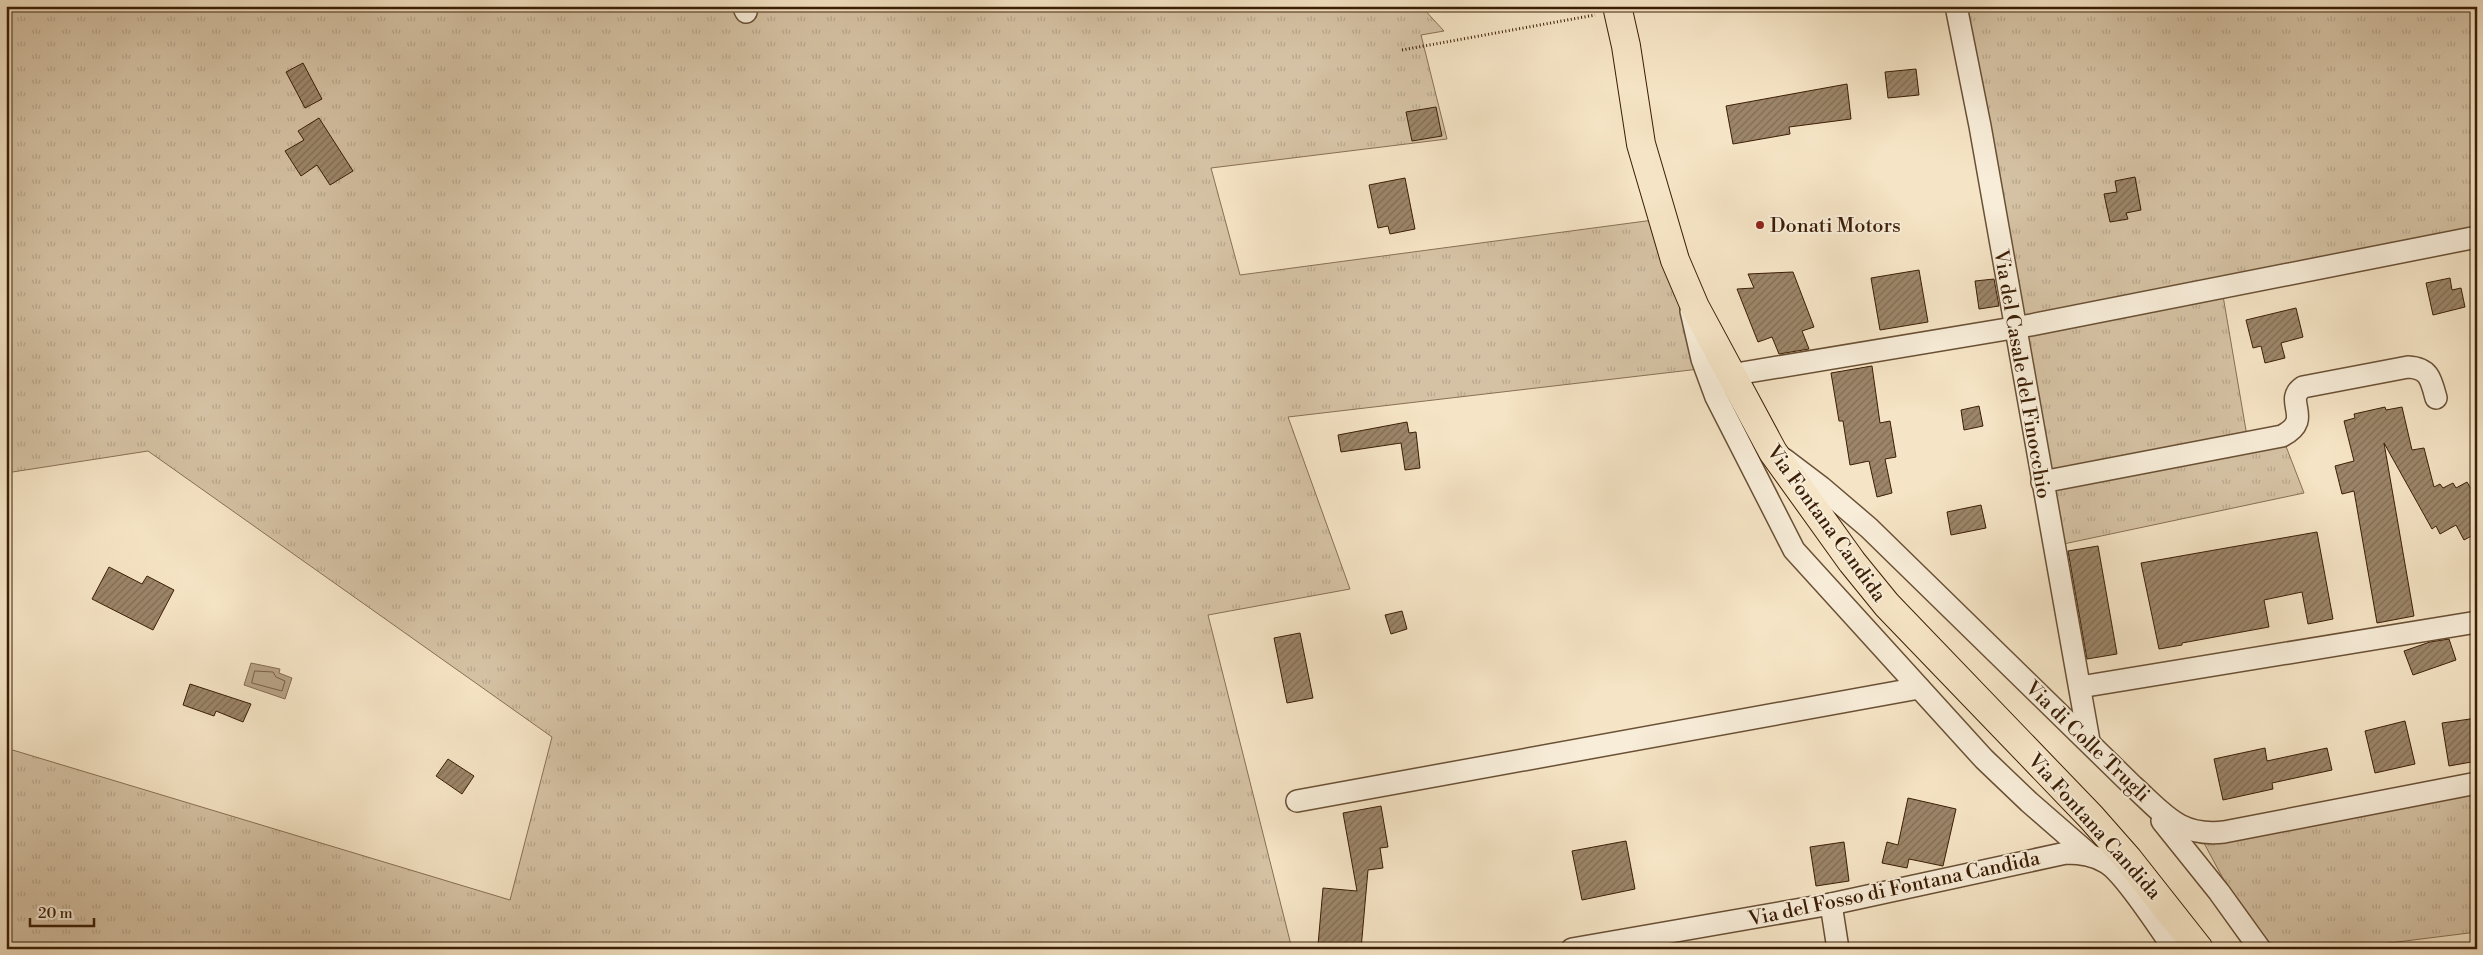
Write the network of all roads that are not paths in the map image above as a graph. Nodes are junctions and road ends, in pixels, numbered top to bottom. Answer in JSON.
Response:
{"nodes":[{"id":1,"x":1956,"y":6,"type":"edge"},
{"id":2,"x":1618,"y":9,"type":"edge"},
{"id":3,"x":2477,"y":237,"type":"edge"},
{"id":4,"x":1688,"y":294,"type":"junction"},
{"id":5,"x":2015,"y":328,"type":"junction"},
{"id":6,"x":1730,"y":375,"type":"junction"},
{"id":7,"x":2436,"y":398,"type":"dead end"},
{"id":8,"x":1773,"y":452,"type":"junction"},
{"id":9,"x":2042,"y":482,"type":"junction"},
{"id":10,"x":2477,"y":622,"type":"edge"},
{"id":11,"x":2080,"y":687,"type":"junction"},
{"id":12,"x":1918,"y":688,"type":"junction"},
{"id":13,"x":2089,"y":741,"type":"junction"},
{"id":14,"x":2477,"y":783,"type":"edge"},
{"id":15,"x":2133,"y":786,"type":"junction"},
{"id":16,"x":1297,"y":801,"type":"dead end"},
{"id":17,"x":2091,"y":856,"type":"junction"},
{"id":18,"x":1831,"y":904,"type":"junction"},
{"id":19,"x":1572,"y":949,"type":"edge"},
{"id":20,"x":1838,"y":949,"type":"edge"},
{"id":21,"x":2174,"y":949,"type":"edge"},
{"id":22,"x":2199,"y":949,"type":"edge"},
{"id":23,"x":2260,"y":949,"type":"edge"}],
"edges":[{"from":1,"to":5,"type":"street","name":"Via del Casale del Finocchio"},
{"from":2,"to":4,"type":"main road","name":"Via Fontana Candida"},
{"from":3,"to":5,"type":"street"},
{"from":4,"to":6,"type":"main road","name":"Via Fontana Candida"},
{"from":4,"to":12,"type":"street"},
{"from":5,"to":6,"type":"street"},
{"from":5,"to":9,"type":"street","name":"Via del Casale del Finocchio"},
{"from":6,"to":8,"type":"main road","name":"Via Fontana Candida"},
{"from":7,"to":9,"type":"street"},
{"from":8,"to":13,"type":"street","name":"Via di Colle Trugli"},
{"from":8,"to":22,"type":"main road","name":"Via Fontana Candida"},
{"from":9,"to":11,"type":"street","name":"Via del Casale del Finocchio"},
{"from":10,"to":11,"type":"street"},
{"from":11,"to":13,"type":"street","name":"Via del Casale del Finocchio"},
{"from":12,"to":16,"type":"street"},
{"from":12,"to":17,"type":"street"},
{"from":13,"to":15,"type":"street","name":"Via di Colle Trugli"},
{"from":14,"to":15,"type":"street","name":"Via di Colle Trugli"},
{"from":15,"to":23,"type":"street"},
{"from":17,"to":18,"type":"street","name":"Via del Fosso di Fontana Candida"},
{"from":17,"to":21,"type":"street","name":"Via del Fosso di Fontana Candida"},
{"from":18,"to":19,"type":"street","name":"Via del Fosso di Fontana Candida"},
{"from":18,"to":20,"type":"street"}]}
